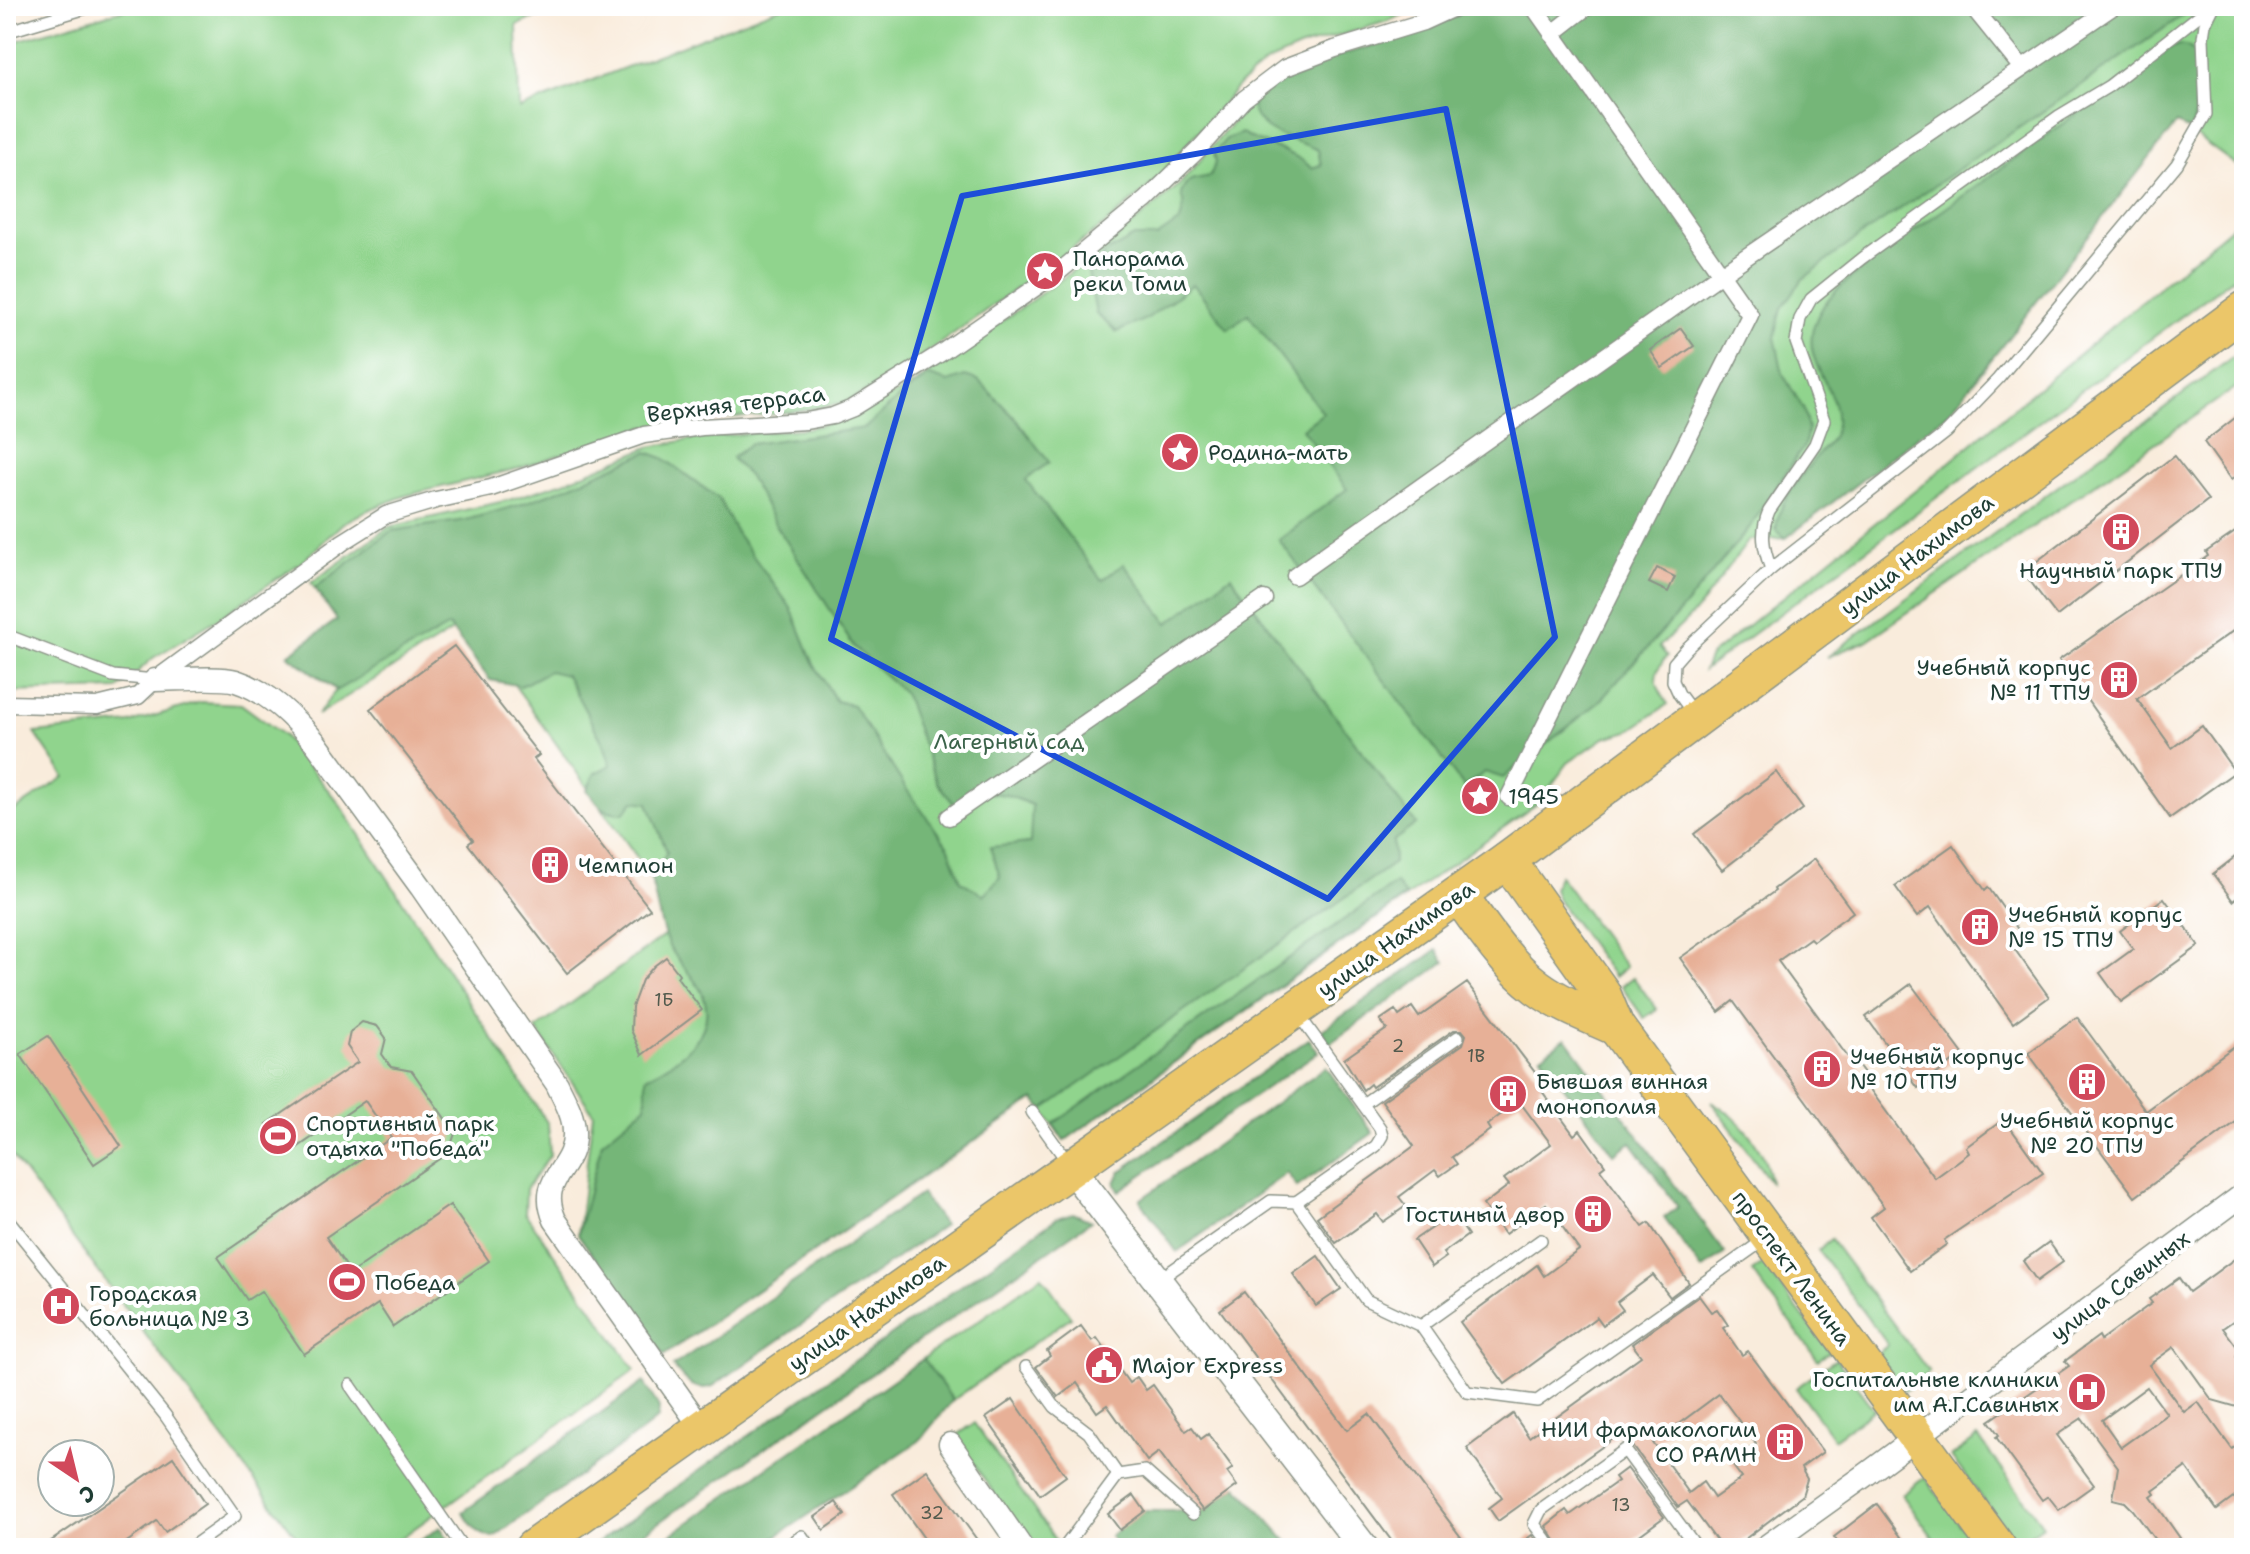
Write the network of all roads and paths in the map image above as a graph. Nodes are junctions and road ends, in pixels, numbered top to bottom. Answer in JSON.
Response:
{"nodes":[{"id":1,"x":93,"y":6,"type":"edge"},
{"id":2,"x":1458,"y":6,"type":"edge"},
{"id":3,"x":1533,"y":6,"type":"edge"},
{"id":4,"x":1588,"y":6,"type":"edge"},
{"id":5,"x":1972,"y":6,"type":"edge"},
{"id":6,"x":2114,"y":6,"type":"edge"},
{"id":7,"x":2212,"y":6,"type":"edge"},
{"id":8,"x":6,"y":32,"type":"edge"},
{"id":9,"x":1552,"y":34,"type":"junction"},
{"id":10,"x":2021,"y":67,"type":"junction"},
{"id":11,"x":1721,"y":274,"type":"junction"},
{"id":12,"x":2244,"y":310,"type":"edge"},
{"id":13,"x":1771,"y":569,"type":"junction"},
{"id":14,"x":1295,"y":576,"type":"dead end"},
{"id":15,"x":1264,"y":599,"type":"dead end"},
{"id":16,"x":6,"y":635,"type":"edge"},
{"id":17,"x":155,"y":680,"type":"junction"},
{"id":18,"x":6,"y":704,"type":"edge"},
{"id":19,"x":1698,"y":719,"type":"junction"},
{"id":20,"x":1509,"y":797,"type":"dead end"},
{"id":21,"x":949,"y":817,"type":"dead end"},
{"id":22,"x":1507,"y":860,"type":"junction"},
{"id":23,"x":1459,"y":895,"type":"junction"},
{"id":24,"x":1562,"y":937,"type":"junction"},
{"id":25,"x":1520,"y":972,"type":"junction"},
{"id":26,"x":1295,"y":1011,"type":"junction"},
{"id":27,"x":1616,"y":1027,"type":"junction"},
{"id":28,"x":1458,"y":1037,"type":"dead end"},
{"id":29,"x":1363,"y":1104,"type":"junction"},
{"id":30,"x":1032,"y":1112,"type":"dead end"},
{"id":31,"x":1071,"y":1168,"type":"junction"},
{"id":32,"x":2244,"y":1194,"type":"edge"},
{"id":33,"x":1296,"y":1202,"type":"junction"},
{"id":34,"x":6,"y":1217,"type":"edge"},
{"id":35,"x":1770,"y":1236,"type":"junction"},
{"id":36,"x":1541,"y":1240,"type":"dead end"},
{"id":37,"x":1156,"y":1281,"type":"junction"},
{"id":38,"x":1421,"y":1326,"type":"junction"},
{"id":39,"x":1026,"y":1367,"type":"dead end"},
{"id":40,"x":350,"y":1385,"type":"dead end"},
{"id":41,"x":703,"y":1430,"type":"junction"},
{"id":42,"x":1916,"y":1438,"type":"junction"},
{"id":43,"x":950,"y":1444,"type":"dead end"},
{"id":44,"x":1118,"y":1475,"type":"junction"},
{"id":45,"x":1193,"y":1514,"type":"dead end"},
{"id":46,"x":546,"y":1544,"type":"edge"},
{"id":47,"x":195,"y":1548,"type":"edge"},
{"id":48,"x":463,"y":1548,"type":"edge"},
{"id":49,"x":784,"y":1548,"type":"edge"},
{"id":50,"x":810,"y":1548,"type":"edge"},
{"id":51,"x":1022,"y":1548,"type":"edge"},
{"id":52,"x":1064,"y":1548,"type":"edge"},
{"id":53,"x":1364,"y":1548,"type":"edge"},
{"id":54,"x":1552,"y":1548,"type":"edge"},
{"id":55,"x":1697,"y":1548,"type":"edge"},
{"id":56,"x":1764,"y":1548,"type":"edge"},
{"id":57,"x":1998,"y":1548,"type":"edge"}],
"edges":[{"from":1,"to":8,"type":"lane"},
{"from":2,"to":17,"type":"street","name":"Верхняя терраса"},
{"from":3,"to":9,"type":"street"},
{"from":4,"to":9,"type":"street"},
{"from":5,"to":10,"type":"street"},
{"from":6,"to":10,"type":"street"},
{"from":7,"to":13,"type":"lane"},
{"from":7,"to":13,"type":"lane"},
{"from":9,"to":11,"type":"street"},
{"from":10,"to":11,"type":"street"},
{"from":11,"to":14,"type":"street"},
{"from":11,"to":20,"type":"street"},
{"from":12,"to":19,"type":"main road","name":"улица Нахимова"},
{"from":13,"to":19,"type":"lane"},
{"from":15,"to":21,"type":"street"},
{"from":16,"to":17,"type":"lane"},
{"from":17,"to":18,"type":"street","name":"Верхняя терраса"},
{"from":17,"to":41,"type":"street"},
{"from":19,"to":22,"type":"main road","name":"улица Нахимова"},
{"from":22,"to":23,"type":"main road","name":"улица Нахимова"},
{"from":22,"to":24,"type":"main road","name":"проспект Ленина"},
{"from":23,"to":25,"type":"main road","name":"проспект Ленина"},
{"from":23,"to":26,"type":"main road","name":"улица Нахимова"},
{"from":24,"to":25,"type":"main road"},
{"from":24,"to":27,"type":"main road","name":"проспект Ленина"},
{"from":25,"to":27,"type":"main road","name":"проспект Ленина"},
{"from":26,"to":29,"type":"lane"},
{"from":26,"to":31,"type":"main road","name":"улица Нахимова"},
{"from":27,"to":35,"type":"main road","name":"проспект Ленина"},
{"from":28,"to":29,"type":"lane"},
{"from":29,"to":33,"type":"lane"},
{"from":30,"to":31,"type":"lane"},
{"from":31,"to":37,"type":"street"},
{"from":31,"to":41,"type":"main road","name":"улица Нахимова"},
{"from":32,"to":42,"type":"street","name":"улица Савиных"},
{"from":33,"to":37,"type":"lane"},
{"from":33,"to":38,"type":"lane"},
{"from":34,"to":47,"type":"lane"},
{"from":35,"to":38,"type":"lane"},
{"from":35,"to":42,"type":"main road","name":"проспект Ленина"},
{"from":36,"to":38,"type":"lane"},
{"from":37,"to":53,"type":"street"},
{"from":39,"to":44,"type":"lane"},
{"from":40,"to":48,"type":"lane"},
{"from":41,"to":46,"type":"main road","name":"улица Нахимова"},
{"from":42,"to":56,"type":"street","name":"улица Савиных"},
{"from":42,"to":57,"type":"main road","name":"проспект Ленина"},
{"from":43,"to":51,"type":"street"},
{"from":44,"to":45,"type":"lane"},
{"from":44,"to":52,"type":"lane"},
{"from":49,"to":50,"type":"lane"},
{"from":54,"to":55,"type":"lane"}]}
